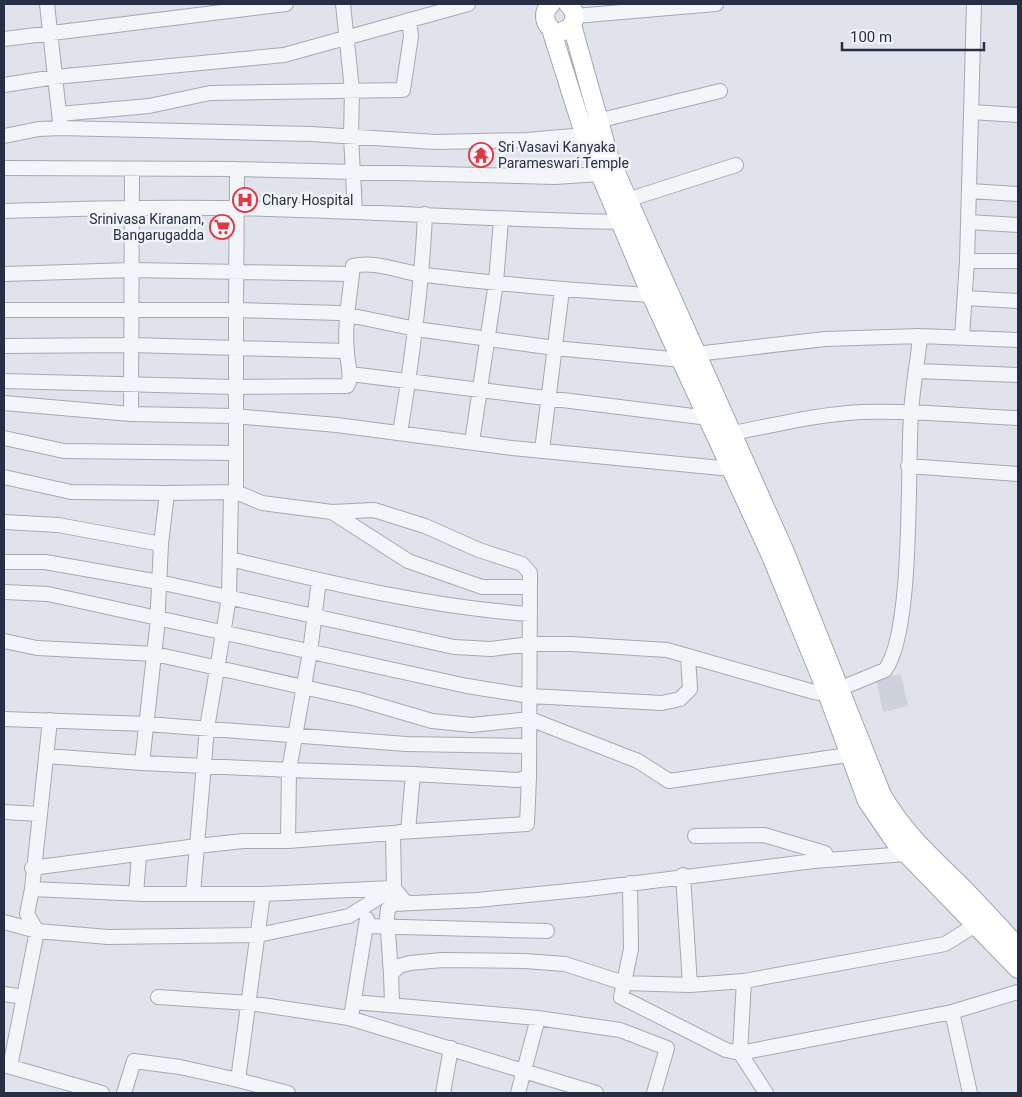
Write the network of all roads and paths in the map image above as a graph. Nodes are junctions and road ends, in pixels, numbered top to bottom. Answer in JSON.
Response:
{"nodes":[{"id":1,"x":47,"y":4,"type":"edge"},
{"id":2,"x":286,"y":4,"type":"edge"},
{"id":3,"x":342,"y":4,"type":"edge"},
{"id":4,"x":468,"y":4,"type":"edge"},
{"id":5,"x":701,"y":4,"type":"edge"},
{"id":6,"x":716,"y":4,"type":"edge"},
{"id":7,"x":974,"y":4,"type":"edge"},
{"id":8,"x":548,"y":5,"type":"edge"},
{"id":9,"x":431,"y":9,"type":"edge"},
{"id":10,"x":572,"y":15,"type":"edge"},
{"id":11,"x":409,"y":20,"type":"junction"},
{"id":12,"x":551,"y":29,"type":"junction"},
{"id":13,"x":51,"y":35,"type":"junction"},
{"id":14,"x":4,"y":39,"type":"edge"},
{"id":15,"x":346,"y":39,"type":"junction"},
{"id":16,"x":55,"y":77,"type":"junction"},
{"id":17,"x":4,"y":85,"type":"edge"},
{"id":18,"x":352,"y":90,"type":"junction"},
{"id":19,"x":720,"y":90,"type":"dead end"},
{"id":20,"x":972,"y":112,"type":"junction"},
{"id":21,"x":59,"y":114,"type":"junction"},
{"id":22,"x":1018,"y":116,"type":"edge"},
{"id":23,"x":597,"y":121,"type":"junction"},
{"id":24,"x":60,"y":128,"type":"junction"},
{"id":25,"x":585,"y":135,"type":"junction"},
{"id":26,"x":4,"y":136,"type":"edge"},
{"id":27,"x":351,"y":136,"type":"junction"},
{"id":28,"x":736,"y":165,"type":"dead end"},
{"id":29,"x":4,"y":168,"type":"edge"},
{"id":30,"x":132,"y":169,"type":"junction"},
{"id":31,"x":237,"y":169,"type":"junction"},
{"id":32,"x":353,"y":171,"type":"junction"},
{"id":33,"x":600,"y":174,"type":"junction"},
{"id":34,"x":969,"y":191,"type":"junction"},
{"id":35,"x":1018,"y":194,"type":"edge"},
{"id":36,"x":627,"y":200,"type":"junction"},
{"id":37,"x":132,"y":208,"type":"junction"},
{"id":38,"x":237,"y":209,"type":"junction"},
{"id":39,"x":4,"y":211,"type":"edge"},
{"id":40,"x":355,"y":212,"type":"junction"},
{"id":41,"x":425,"y":214,"type":"junction"},
{"id":42,"x":502,"y":220,"type":"junction"},
{"id":43,"x":620,"y":222,"type":"junction"},
{"id":44,"x":968,"y":222,"type":"junction"},
{"id":45,"x":1018,"y":225,"type":"edge"},
{"id":46,"x":967,"y":261,"type":"junction"},
{"id":47,"x":1018,"y":261,"type":"edge"},
{"id":48,"x":132,"y":270,"type":"junction"},
{"id":49,"x":236,"y":270,"type":"junction"},
{"id":50,"x":4,"y":274,"type":"edge"},
{"id":51,"x":352,"y":274,"type":"junction"},
{"id":52,"x":422,"y":275,"type":"junction"},
{"id":53,"x":496,"y":282,"type":"junction"},
{"id":54,"x":562,"y":290,"type":"junction"},
{"id":55,"x":650,"y":295,"type":"junction"},
{"id":56,"x":965,"y":298,"type":"junction"},
{"id":57,"x":1018,"y":300,"type":"edge"},
{"id":58,"x":4,"y":310,"type":"edge"},
{"id":59,"x":131,"y":310,"type":"junction"},
{"id":60,"x":236,"y":310,"type":"junction"},
{"id":61,"x":348,"y":316,"type":"junction"},
{"id":62,"x":416,"y":330,"type":"junction"},
{"id":63,"x":920,"y":336,"type":"junction"},
{"id":64,"x":962,"y":338,"type":"junction"},
{"id":65,"x":488,"y":339,"type":"junction"},
{"id":66,"x":1018,"y":340,"type":"edge"},
{"id":67,"x":131,"y":345,"type":"junction"},
{"id":68,"x":4,"y":346,"type":"edge"},
{"id":69,"x":234,"y":348,"type":"junction"},
{"id":70,"x":554,"y":348,"type":"junction"},
{"id":71,"x":346,"y":350,"type":"junction"},
{"id":72,"x":689,"y":357,"type":"junction"},
{"id":73,"x":917,"y":372,"type":"junction"},
{"id":74,"x":350,"y":374,"type":"junction"},
{"id":75,"x":1018,"y":375,"type":"edge"},
{"id":76,"x":4,"y":381,"type":"edge"},
{"id":77,"x":408,"y":382,"type":"junction"},
{"id":78,"x":131,"y":384,"type":"junction"},
{"id":79,"x":234,"y":387,"type":"junction"},
{"id":80,"x":480,"y":391,"type":"junction"},
{"id":81,"x":548,"y":400,"type":"junction"},
{"id":82,"x":4,"y":403,"type":"edge"},
{"id":83,"x":911,"y":412,"type":"junction"},
{"id":84,"x":130,"y":414,"type":"junction"},
{"id":85,"x":234,"y":416,"type":"junction"},
{"id":86,"x":709,"y":418,"type":"junction"},
{"id":87,"x":1018,"y":418,"type":"edge"},
{"id":88,"x":400,"y":433,"type":"junction"},
{"id":89,"x":733,"y":433,"type":"junction"},
{"id":90,"x":4,"y":438,"type":"edge"},
{"id":91,"x":472,"y":442,"type":"junction"},
{"id":92,"x":542,"y":450,"type":"junction"},
{"id":93,"x":236,"y":453,"type":"junction"},
{"id":94,"x":908,"y":466,"type":"junction"},
{"id":95,"x":732,"y":469,"type":"junction"},
{"id":96,"x":1018,"y":474,"type":"edge"},
{"id":97,"x":4,"y":477,"type":"edge"},
{"id":98,"x":233,"y":492,"type":"junction"},
{"id":99,"x":167,"y":493,"type":"junction"},
{"id":100,"x":332,"y":512,"type":"junction"},
{"id":101,"x":4,"y":522,"type":"edge"},
{"id":102,"x":161,"y":544,"type":"junction"},
{"id":103,"x":230,"y":559,"type":"junction"},
{"id":104,"x":4,"y":562,"type":"edge"},
{"id":105,"x":319,"y":580,"type":"junction"},
{"id":106,"x":158,"y":582,"type":"junction"},
{"id":107,"x":530,"y":588,"type":"junction"},
{"id":108,"x":4,"y":592,"type":"edge"},
{"id":109,"x":229,"y":598,"type":"junction"},
{"id":110,"x":530,"y":614,"type":"junction"},
{"id":111,"x":314,"y":616,"type":"junction"},
{"id":112,"x":157,"y":618,"type":"junction"},
{"id":113,"x":224,"y":633,"type":"junction"},
{"id":114,"x":4,"y":641,"type":"edge"},
{"id":115,"x":530,"y":644,"type":"junction"},
{"id":116,"x":310,"y":652,"type":"junction"},
{"id":117,"x":155,"y":654,"type":"junction"},
{"id":118,"x":688,"y":656,"type":"junction"},
{"id":119,"x":216,"y":668,"type":"junction"},
{"id":120,"x":303,"y":687,"type":"junction"},
{"id":121,"x":834,"y":691,"type":"junction"},
{"id":122,"x":530,"y":696,"type":"junction"},
{"id":123,"x":4,"y":719,"type":"edge"},
{"id":124,"x":530,"y":719,"type":"junction"},
{"id":125,"x":50,"y":720,"type":"junction"},
{"id":126,"x":147,"y":724,"type":"junction"},
{"id":127,"x":207,"y":728,"type":"junction"},
{"id":128,"x":294,"y":735,"type":"junction"},
{"id":129,"x":529,"y":746,"type":"junction"},
{"id":130,"x":848,"y":755,"type":"junction"},
{"id":131,"x":46,"y":756,"type":"junction"},
{"id":132,"x":142,"y":764,"type":"junction"},
{"id":133,"x":203,"y":766,"type":"junction"},
{"id":134,"x":289,"y":770,"type":"junction"},
{"id":135,"x":413,"y":774,"type":"junction"},
{"id":136,"x":529,"y":777,"type":"junction"},
{"id":137,"x":4,"y":812,"type":"edge"},
{"id":138,"x":39,"y":814,"type":"junction"},
{"id":139,"x":408,"y":831,"type":"junction"},
{"id":140,"x":393,"y":833,"type":"junction"},
{"id":141,"x":695,"y":836,"type":"dead end"},
{"id":142,"x":288,"y":841,"type":"junction"},
{"id":143,"x":197,"y":846,"type":"junction"},
{"id":144,"x":906,"y":854,"type":"junction"},
{"id":145,"x":139,"y":855,"type":"junction"},
{"id":146,"x":828,"y":860,"type":"junction"},
{"id":147,"x":32,"y":868,"type":"junction"},
{"id":148,"x":683,"y":875,"type":"junction"},
{"id":149,"x":630,"y":883,"type":"junction"},
{"id":150,"x":394,"y":888,"type":"junction"},
{"id":151,"x":32,"y":889,"type":"junction"},
{"id":152,"x":193,"y":893,"type":"junction"},
{"id":153,"x":136,"y":894,"type":"junction"},
{"id":154,"x":263,"y":894,"type":"junction"},
{"id":155,"x":406,"y":903,"type":"junction"},
{"id":156,"x":4,"y":922,"type":"edge"},
{"id":157,"x":977,"y":924,"type":"junction"},
{"id":158,"x":388,"y":926,"type":"junction"},
{"id":159,"x":259,"y":928,"type":"junction"},
{"id":160,"x":37,"y":931,"type":"junction"},
{"id":161,"x":547,"y":931,"type":"dead end"},
{"id":162,"x":1014,"y":945,"type":"edge"},
{"id":163,"x":1018,"y":969,"type":"edge"},
{"id":164,"x":392,"y":974,"type":"junction"},
{"id":165,"x":744,"y":982,"type":"junction"},
{"id":166,"x":624,"y":983,"type":"junction"},
{"id":167,"x":690,"y":985,"type":"junction"},
{"id":168,"x":1018,"y":992,"type":"edge"},
{"id":169,"x":4,"y":994,"type":"edge"},
{"id":170,"x":24,"y":997,"type":"junction"},
{"id":171,"x":158,"y":997,"type":"dead end"},
{"id":172,"x":354,"y":1002,"type":"junction"},
{"id":173,"x":249,"y":1003,"type":"junction"},
{"id":174,"x":392,"y":1003,"type":"junction"},
{"id":175,"x":952,"y":1012,"type":"junction"},
{"id":176,"x":349,"y":1018,"type":"junction"},
{"id":177,"x":538,"y":1018,"type":"junction"},
{"id":178,"x":451,"y":1048,"type":"junction"},
{"id":179,"x":740,"y":1053,"type":"junction"},
{"id":180,"x":7,"y":1066,"type":"edge"},
{"id":181,"x":523,"y":1070,"type":"junction"},
{"id":182,"x":238,"y":1080,"type":"junction"},
{"id":183,"x":102,"y":1093,"type":"edge"},
{"id":184,"x":124,"y":1093,"type":"edge"},
{"id":185,"x":288,"y":1093,"type":"edge"},
{"id":186,"x":443,"y":1093,"type":"edge"},
{"id":187,"x":518,"y":1093,"type":"edge"},
{"id":188,"x":596,"y":1093,"type":"edge"},
{"id":189,"x":654,"y":1093,"type":"edge"},
{"id":190,"x":766,"y":1093,"type":"edge"},
{"id":191,"x":970,"y":1093,"type":"edge"}],
"edges":[{"from":1,"to":13,"type":"street"},
{"from":2,"to":13,"type":"street"},
{"from":3,"to":15,"type":"street"},
{"from":4,"to":9,"type":"street"},
{"from":5,"to":6,"type":"street"},
{"from":5,"to":10,"type":"street"},
{"from":7,"to":20,"type":"street"},
{"from":8,"to":12,"type":"main road"},
{"from":9,"to":11,"type":"street"},
{"from":10,"to":12,"type":"main road"},
{"from":10,"to":23,"type":"main road"},
{"from":11,"to":15,"type":"street"},
{"from":11,"to":18,"type":"street"},
{"from":12,"to":25,"type":"main road"},
{"from":13,"to":14,"type":"street"},
{"from":13,"to":16,"type":"street"},
{"from":15,"to":16,"type":"street"},
{"from":15,"to":18,"type":"street"},
{"from":16,"to":17,"type":"street"},
{"from":16,"to":21,"type":"street"},
{"from":18,"to":21,"type":"street"},
{"from":18,"to":27,"type":"street"},
{"from":19,"to":23,"type":"street"},
{"from":20,"to":22,"type":"street"},
{"from":20,"to":34,"type":"street"},
{"from":21,"to":24,"type":"street"},
{"from":23,"to":36,"type":"main road"},
{"from":24,"to":26,"type":"street"},
{"from":24,"to":27,"type":"street"},
{"from":25,"to":27,"type":"street"},
{"from":25,"to":33,"type":"main road"},
{"from":27,"to":32,"type":"street"},
{"from":28,"to":36,"type":"street"},
{"from":29,"to":30,"type":"street"},
{"from":30,"to":31,"type":"street"},
{"from":30,"to":37,"type":"street"},
{"from":31,"to":32,"type":"street"},
{"from":31,"to":38,"type":"street"},
{"from":32,"to":33,"type":"street"},
{"from":32,"to":40,"type":"street"},
{"from":33,"to":43,"type":"main road"},
{"from":34,"to":35,"type":"street"},
{"from":34,"to":44,"type":"street"},
{"from":36,"to":72,"type":"main road"},
{"from":37,"to":38,"type":"street"},
{"from":37,"to":39,"type":"street"},
{"from":37,"to":48,"type":"street"},
{"from":38,"to":40,"type":"street"},
{"from":38,"to":49,"type":"street"},
{"from":40,"to":41,"type":"street"},
{"from":41,"to":42,"type":"street"},
{"from":41,"to":52,"type":"street"},
{"from":42,"to":43,"type":"street"},
{"from":42,"to":53,"type":"street"},
{"from":43,"to":55,"type":"main road"},
{"from":44,"to":45,"type":"street"},
{"from":44,"to":46,"type":"street"},
{"from":46,"to":47,"type":"street"},
{"from":46,"to":56,"type":"street"},
{"from":48,"to":49,"type":"street"},
{"from":48,"to":50,"type":"street"},
{"from":48,"to":59,"type":"street"},
{"from":49,"to":51,"type":"street"},
{"from":49,"to":60,"type":"street"},
{"from":51,"to":52,"type":"street"},
{"from":51,"to":61,"type":"street"},
{"from":52,"to":53,"type":"street"},
{"from":52,"to":62,"type":"street"},
{"from":53,"to":54,"type":"street"},
{"from":53,"to":65,"type":"street"},
{"from":54,"to":55,"type":"street"},
{"from":54,"to":70,"type":"street"},
{"from":55,"to":72,"type":"main road"},
{"from":56,"to":57,"type":"street"},
{"from":56,"to":64,"type":"street"},
{"from":58,"to":59,"type":"street"},
{"from":59,"to":60,"type":"street"},
{"from":59,"to":67,"type":"street"},
{"from":60,"to":61,"type":"street"},
{"from":60,"to":69,"type":"street"},
{"from":61,"to":62,"type":"street"},
{"from":61,"to":71,"type":"street"},
{"from":62,"to":65,"type":"street"},
{"from":62,"to":77,"type":"street"},
{"from":63,"to":64,"type":"street"},
{"from":63,"to":72,"type":"street"},
{"from":63,"to":73,"type":"street"},
{"from":64,"to":66,"type":"street"},
{"from":65,"to":70,"type":"street"},
{"from":65,"to":80,"type":"street"},
{"from":67,"to":68,"type":"street"},
{"from":67,"to":69,"type":"street"},
{"from":67,"to":78,"type":"street"},
{"from":69,"to":71,"type":"street"},
{"from":69,"to":79,"type":"street"},
{"from":70,"to":72,"type":"street"},
{"from":70,"to":81,"type":"street"},
{"from":71,"to":74,"type":"street"},
{"from":72,"to":86,"type":"main road"},
{"from":72,"to":89,"type":"main road"},
{"from":73,"to":75,"type":"street"},
{"from":73,"to":83,"type":"street"},
{"from":74,"to":77,"type":"street"},
{"from":74,"to":79,"type":"street"},
{"from":76,"to":78,"type":"street"},
{"from":77,"to":80,"type":"street"},
{"from":77,"to":88,"type":"street"},
{"from":78,"to":79,"type":"street"},
{"from":78,"to":84,"type":"street"},
{"from":79,"to":85,"type":"street"},
{"from":80,"to":81,"type":"street"},
{"from":80,"to":91,"type":"street"},
{"from":81,"to":86,"type":"street"},
{"from":81,"to":92,"type":"street"},
{"from":82,"to":84,"type":"street"},
{"from":83,"to":87,"type":"street"},
{"from":83,"to":89,"type":"street"},
{"from":83,"to":94,"type":"street"},
{"from":84,"to":85,"type":"street"},
{"from":85,"to":88,"type":"street"},
{"from":85,"to":93,"type":"street"},
{"from":86,"to":95,"type":"main road"},
{"from":88,"to":91,"type":"street"},
{"from":89,"to":121,"type":"main road"},
{"from":90,"to":93,"type":"street"},
{"from":91,"to":92,"type":"street"},
{"from":92,"to":95,"type":"street"},
{"from":93,"to":98,"type":"street"},
{"from":94,"to":96,"type":"street"},
{"from":94,"to":121,"type":"street"},
{"from":95,"to":121,"type":"main road"},
{"from":97,"to":99,"type":"street"},
{"from":98,"to":99,"type":"street"},
{"from":98,"to":100,"type":"street"},
{"from":98,"to":103,"type":"street"},
{"from":99,"to":102,"type":"street"},
{"from":100,"to":107,"type":"street"},
{"from":100,"to":107,"type":"street"},
{"from":101,"to":102,"type":"street"},
{"from":102,"to":106,"type":"street"},
{"from":103,"to":105,"type":"street"},
{"from":103,"to":109,"type":"street"},
{"from":104,"to":106,"type":"street"},
{"from":105,"to":110,"type":"street"},
{"from":105,"to":111,"type":"street"},
{"from":106,"to":109,"type":"street"},
{"from":106,"to":112,"type":"street"},
{"from":107,"to":110,"type":"street"},
{"from":108,"to":112,"type":"street"},
{"from":109,"to":111,"type":"street"},
{"from":109,"to":113,"type":"street"},
{"from":110,"to":115,"type":"street"},
{"from":111,"to":115,"type":"street"},
{"from":111,"to":116,"type":"street"},
{"from":112,"to":113,"type":"street"},
{"from":112,"to":117,"type":"street"},
{"from":113,"to":116,"type":"street"},
{"from":113,"to":119,"type":"street"},
{"from":114,"to":117,"type":"street"},
{"from":115,"to":118,"type":"street"},
{"from":115,"to":122,"type":"street"},
{"from":116,"to":120,"type":"street"},
{"from":116,"to":122,"type":"street"},
{"from":117,"to":119,"type":"street"},
{"from":117,"to":126,"type":"street"},
{"from":118,"to":121,"type":"street"},
{"from":118,"to":122,"type":"street"},
{"from":119,"to":120,"type":"street"},
{"from":119,"to":127,"type":"street"},
{"from":120,"to":124,"type":"street"},
{"from":120,"to":128,"type":"street"},
{"from":121,"to":130,"type":"main road"},
{"from":121,"to":162,"type":"main road"},
{"from":122,"to":124,"type":"street"},
{"from":123,"to":125,"type":"street"},
{"from":124,"to":129,"type":"street"},
{"from":124,"to":130,"type":"street"},
{"from":125,"to":126,"type":"street"},
{"from":125,"to":131,"type":"street"},
{"from":126,"to":127,"type":"street"},
{"from":126,"to":132,"type":"street"},
{"from":127,"to":128,"type":"street"},
{"from":127,"to":133,"type":"street"},
{"from":128,"to":129,"type":"street"},
{"from":128,"to":134,"type":"street"},
{"from":129,"to":136,"type":"street"},
{"from":130,"to":144,"type":"main road"},
{"from":131,"to":132,"type":"street"},
{"from":131,"to":138,"type":"street"},
{"from":132,"to":133,"type":"street"},
{"from":133,"to":134,"type":"street"},
{"from":133,"to":143,"type":"street"},
{"from":134,"to":135,"type":"street"},
{"from":134,"to":142,"type":"street"},
{"from":135,"to":136,"type":"street"},
{"from":135,"to":139,"type":"street"},
{"from":136,"to":139,"type":"street"},
{"from":137,"to":138,"type":"street"},
{"from":138,"to":147,"type":"street"},
{"from":139,"to":140,"type":"street"},
{"from":140,"to":142,"type":"street"},
{"from":140,"to":150,"type":"street"},
{"from":141,"to":146,"type":"street"},
{"from":142,"to":143,"type":"street"},
{"from":143,"to":145,"type":"street"},
{"from":143,"to":152,"type":"street"},
{"from":144,"to":146,"type":"street"},
{"from":144,"to":157,"type":"main road"},
{"from":145,"to":147,"type":"street"},
{"from":145,"to":153,"type":"street"},
{"from":146,"to":148,"type":"street"},
{"from":147,"to":151,"type":"street"},
{"from":148,"to":149,"type":"street"},
{"from":148,"to":167,"type":"street"},
{"from":149,"to":155,"type":"street"},
{"from":149,"to":166,"type":"street"},
{"from":150,"to":154,"type":"street"},
{"from":150,"to":155,"type":"street"},
{"from":150,"to":159,"type":"street"},
{"from":151,"to":153,"type":"street"},
{"from":151,"to":160,"type":"street"},
{"from":152,"to":153,"type":"street"},
{"from":152,"to":154,"type":"street"},
{"from":154,"to":159,"type":"street"},
{"from":155,"to":158,"type":"street"},
{"from":156,"to":160,"type":"street"},
{"from":157,"to":162,"type":"main road"},
{"from":157,"to":165,"type":"street"},
{"from":158,"to":161,"type":"street"},
{"from":158,"to":164,"type":"street"},
{"from":158,"to":172,"type":"street"},
{"from":159,"to":160,"type":"street"},
{"from":159,"to":173,"type":"street"},
{"from":160,"to":170,"type":"street"},
{"from":162,"to":163,"type":"main road"},
{"from":164,"to":166,"type":"street"},
{"from":164,"to":174,"type":"street"},
{"from":165,"to":167,"type":"street"},
{"from":165,"to":179,"type":"street"},
{"from":166,"to":167,"type":"street"},
{"from":166,"to":179,"type":"street"},
{"from":168,"to":175,"type":"street"},
{"from":169,"to":170,"type":"street"},
{"from":170,"to":180,"type":"street"},
{"from":171,"to":173,"type":"street"},
{"from":172,"to":174,"type":"street"},
{"from":172,"to":176,"type":"street"},
{"from":173,"to":176,"type":"street"},
{"from":173,"to":182,"type":"street"},
{"from":174,"to":177,"type":"street"},
{"from":175,"to":179,"type":"street"},
{"from":175,"to":191,"type":"street"},
{"from":176,"to":178,"type":"street"},
{"from":177,"to":181,"type":"street"},
{"from":177,"to":189,"type":"street"},
{"from":178,"to":181,"type":"street"},
{"from":178,"to":186,"type":"street"},
{"from":179,"to":190,"type":"street"},
{"from":180,"to":183,"type":"street"},
{"from":181,"to":187,"type":"street"},
{"from":181,"to":188,"type":"street"},
{"from":182,"to":184,"type":"street"},
{"from":182,"to":185,"type":"street"}]}
